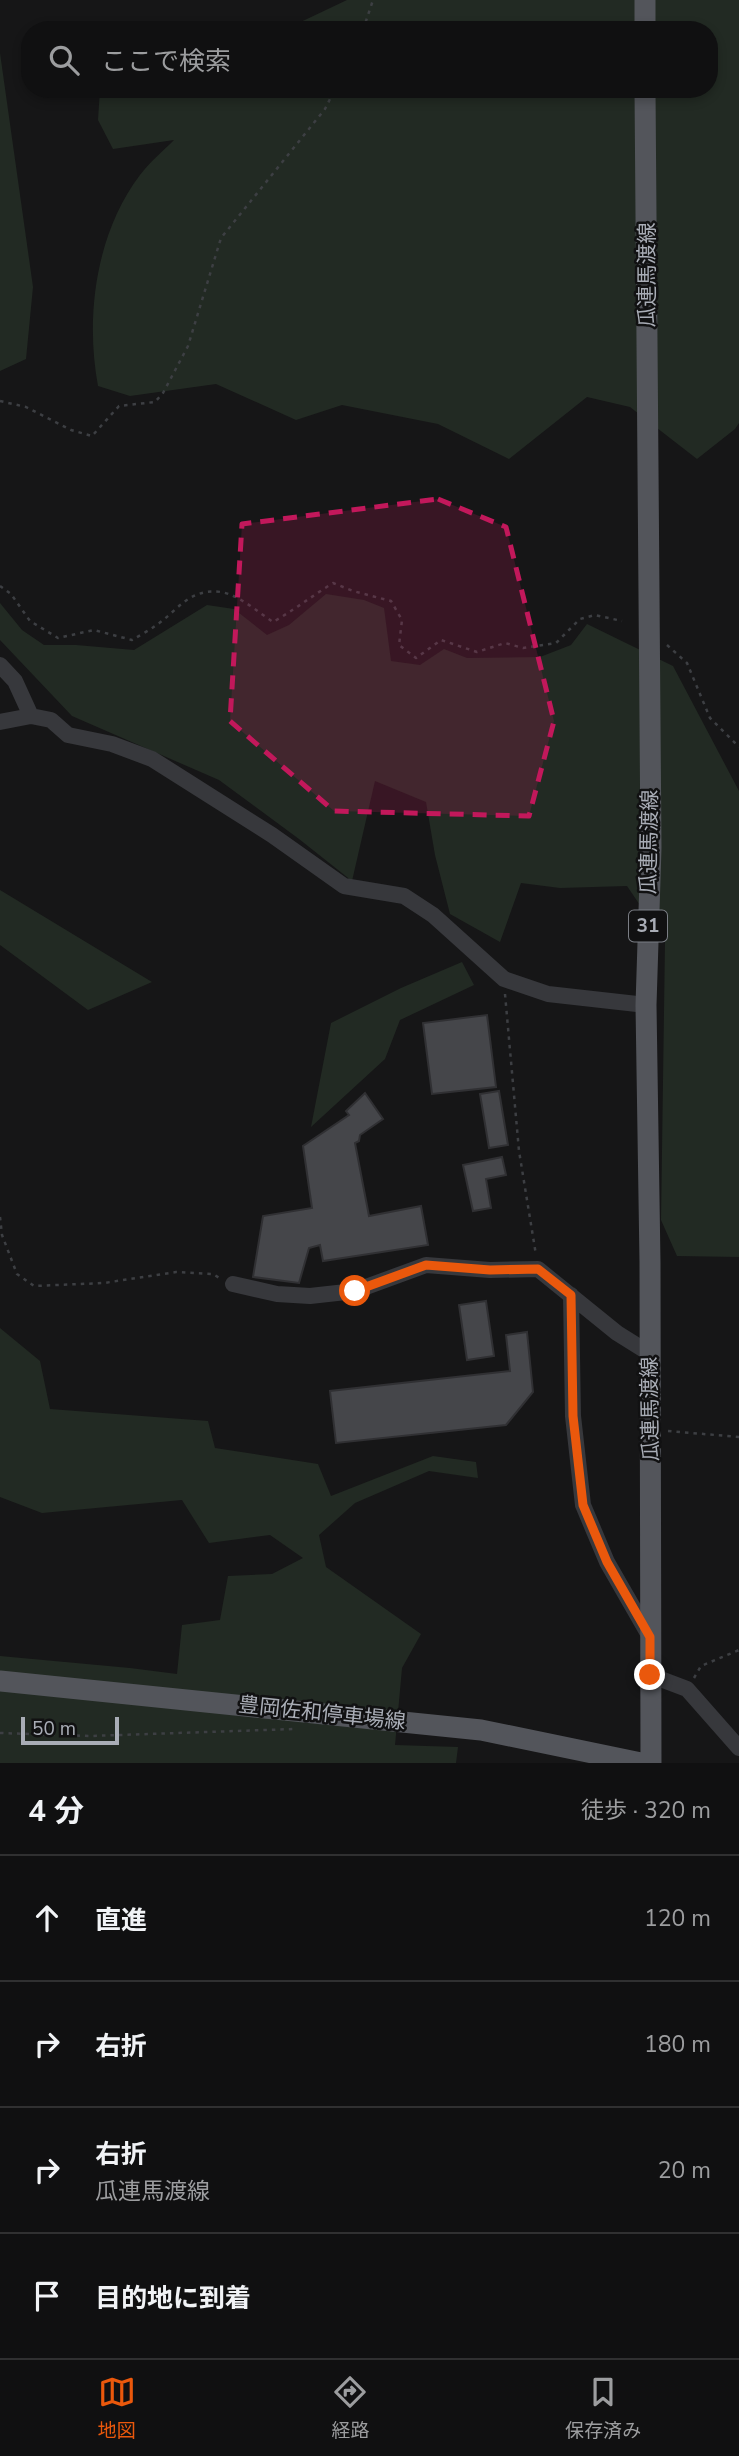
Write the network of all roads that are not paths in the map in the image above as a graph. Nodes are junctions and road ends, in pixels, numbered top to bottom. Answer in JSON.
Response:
{"nodes":[{"id":1,"x":645,"y":0,"type":"edge"},
{"id":2,"x":645,"y":21,"type":"edge"},
{"id":3,"x":645,"y":98,"type":"edge"},
{"id":4,"x":0,"y":664,"type":"edge"},
{"id":5,"x":31,"y":716,"type":"junction"},
{"id":6,"x":0,"y":722,"type":"edge"},
{"id":7,"x":646,"y":1005,"type":"junction"},
{"id":8,"x":233,"y":1284,"type":"road end"},
{"id":9,"x":571,"y":1295,"type":"junction"},
{"id":10,"x":649,"y":1353,"type":"junction"},
{"id":11,"x":650,"y":1637,"type":"junction"},
{"id":12,"x":650,"y":1675,"type":"junction"},
{"id":13,"x":0,"y":1681,"type":"edge"},
{"id":14,"x":739,"y":1748,"type":"edge"},
{"id":15,"x":641,"y":1763,"type":"edge"},
{"id":16,"x":651,"y":1763,"type":"edge"}],
"edges":[{"from":1,"to":2,"type":"main road"},
{"from":3,"to":7,"type":"main road","name":"瓜連馬渡線","number":"31"},
{"from":4,"to":5,"type":"street"},
{"from":5,"to":6,"type":"street"},
{"from":5,"to":7,"type":"street"},
{"from":7,"to":10,"type":"main road","name":"瓜連馬渡線","number":"31"},
{"from":8,"to":9,"type":"street"},
{"from":9,"to":10,"type":"street"},
{"from":9,"to":11,"type":"street"},
{"from":10,"to":11,"type":"main road","name":"瓜連馬渡線","number":"31"},
{"from":11,"to":12,"type":"main road","name":"瓜連馬渡線","number":"31"},
{"from":12,"to":14,"type":"street"},
{"from":12,"to":16,"type":"main road","name":"瓜連馬渡線","number":"31"},
{"from":13,"to":15,"type":"main road","name":"豊岡佐和停車場線"}]}
